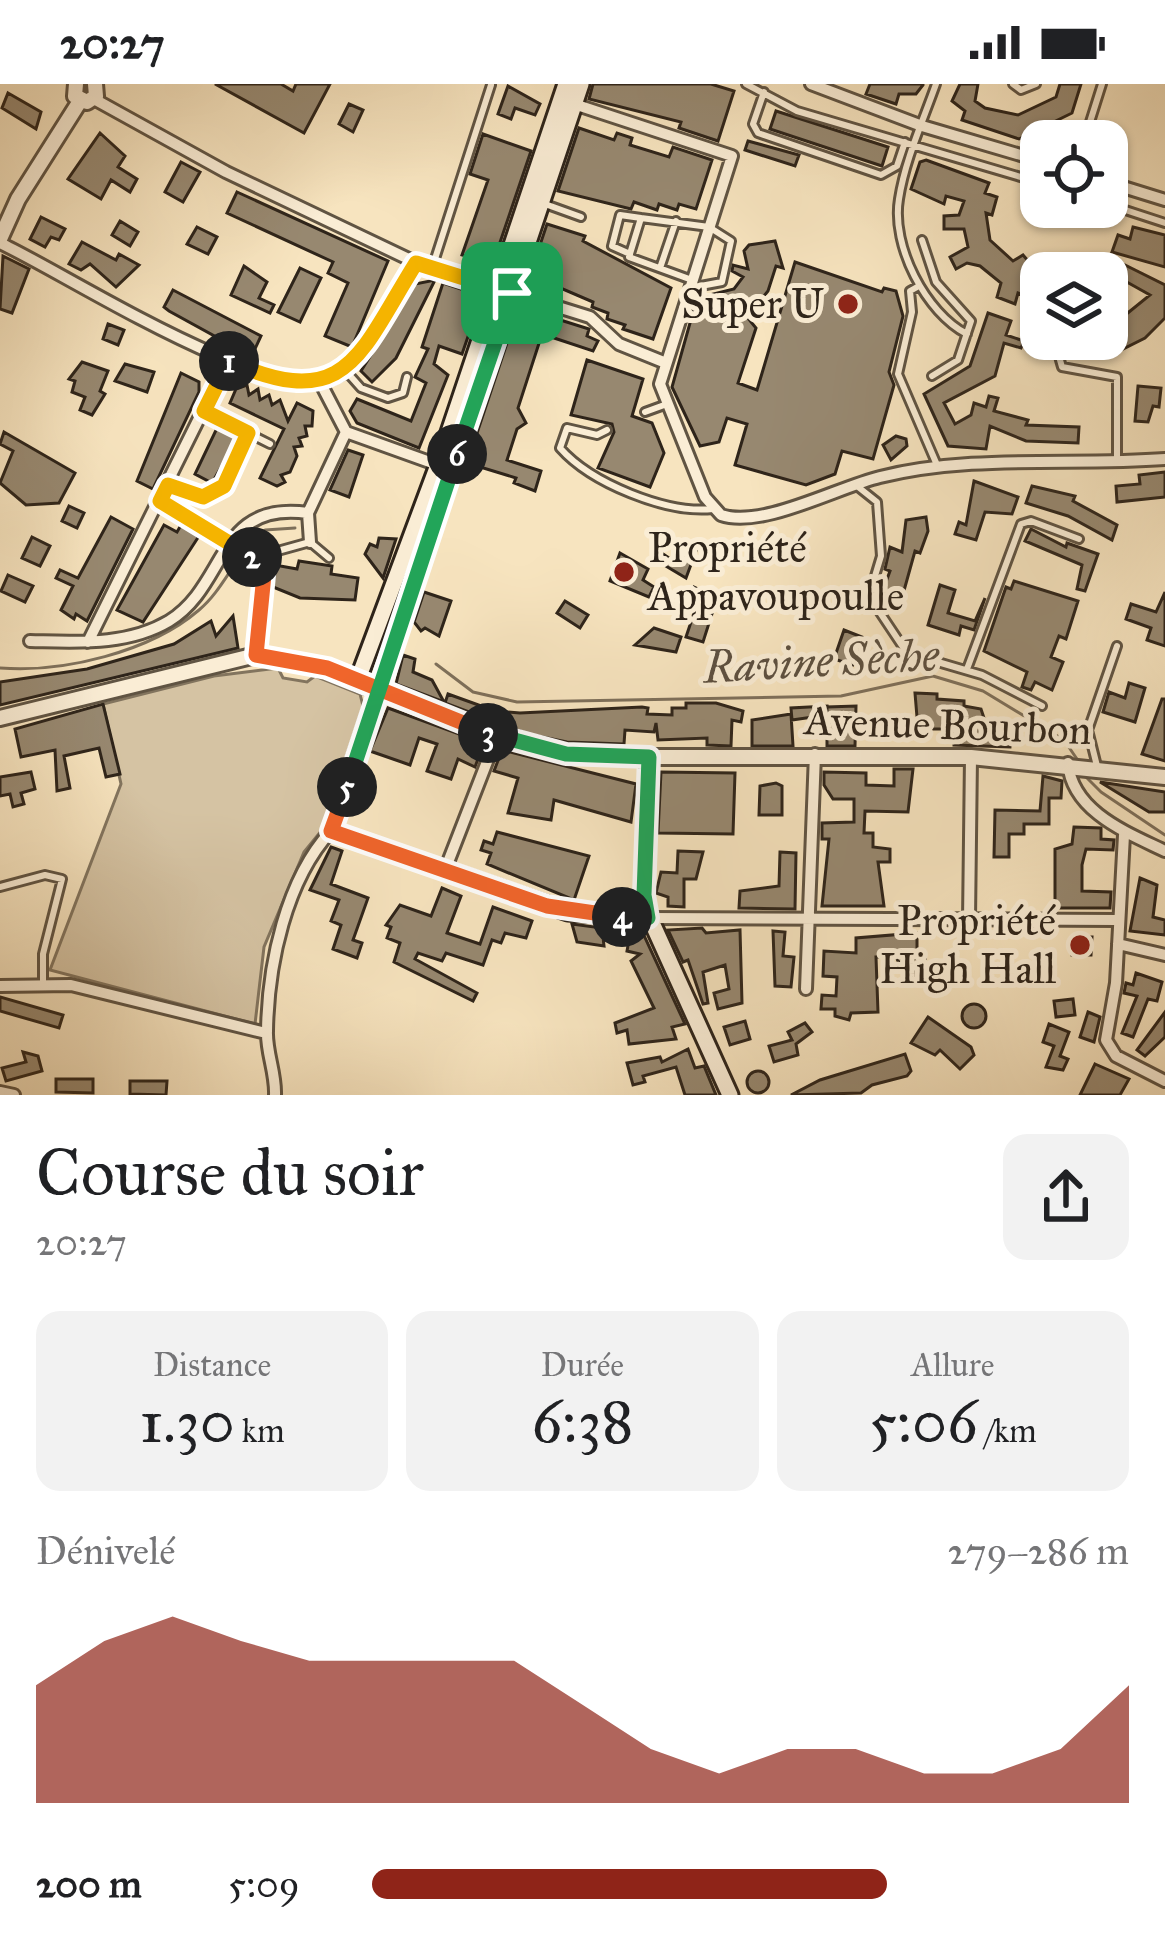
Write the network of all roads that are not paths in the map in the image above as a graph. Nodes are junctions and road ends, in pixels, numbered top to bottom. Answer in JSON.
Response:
{"nodes":[{"id":1,"x":75,"y":84,"type":"edge"},
{"id":2,"x":566,"y":84,"type":"edge"},
{"id":3,"x":581,"y":84,"type":"edge"},
{"id":4,"x":746,"y":84,"type":"edge"},
{"id":5,"x":811,"y":84,"type":"edge"},
{"id":6,"x":936,"y":84,"type":"edge"},
{"id":7,"x":1012,"y":84,"type":"edge"},
{"id":8,"x":1036,"y":84,"type":"edge"},
{"id":9,"x":1102,"y":84,"type":"edge"},
{"id":10,"x":491,"y":85,"type":"edge"},
{"id":11,"x":764,"y":92,"type":"junction"},
{"id":12,"x":90,"y":95,"type":"edge"},
{"id":13,"x":574,"y":104,"type":"junction"},
{"id":14,"x":1091,"y":120,"type":"edge"},
{"id":15,"x":922,"y":126,"type":"junction"},
{"id":16,"x":905,"y":142,"type":"junction"},
{"id":17,"x":915,"y":143,"type":"junction"},
{"id":18,"x":1020,"y":154,"type":"edge"},
{"id":19,"x":1020,"y":176,"type":"edge"},
{"id":20,"x":1128,"y":189,"type":"edge"},
{"id":21,"x":1165,"y":200,"type":"edge"},
{"id":22,"x":542,"y":203,"type":"junction"},
{"id":23,"x":1128,"y":211,"type":"edge"},
{"id":24,"x":581,"y":217,"type":"dead end"},
{"id":25,"x":640,"y":218,"type":"junction"},
{"id":26,"x":676,"y":220,"type":"junction"},
{"id":27,"x":3,"y":221,"type":"edge"},
{"id":28,"x":1165,"y":223,"type":"edge"},
{"id":29,"x":709,"y":227,"type":"junction"},
{"id":30,"x":901,"y":227,"type":"junction"},
{"id":31,"x":891,"y":230,"type":"dead end"},
{"id":32,"x":922,"y":240,"type":"dead end"},
{"id":33,"x":0,"y":241,"type":"edge"},
{"id":34,"x":402,"y":254,"type":"junction"},
{"id":35,"x":630,"y":254,"type":"junction"},
{"id":36,"x":416,"y":263,"type":"junction"},
{"id":37,"x":660,"y":268,"type":"junction"},
{"id":38,"x":432,"y":269,"type":"junction"},
{"id":39,"x":408,"y":276,"type":"junction"},
{"id":40,"x":691,"y":284,"type":"junction"},
{"id":41,"x":919,"y":286,"type":"junction"},
{"id":42,"x":504,"y":291,"type":"junction"},
{"id":43,"x":967,"y":334,"type":"junction"},
{"id":44,"x":1060,"y":360,"type":"edge"},
{"id":45,"x":227,"y":361,"type":"junction"},
{"id":46,"x":666,"y":363,"type":"junction"},
{"id":47,"x":345,"y":370,"type":"junction"},
{"id":48,"x":932,"y":376,"type":"dead end"},
{"id":49,"x":407,"y":377,"type":"dead end"},
{"id":50,"x":320,"y":382,"type":"junction"},
{"id":51,"x":667,"y":404,"type":"junction"},
{"id":52,"x":204,"y":411,"type":"junction"},
{"id":53,"x":645,"y":412,"type":"dead end"},
{"id":54,"x":607,"y":430,"type":"dead end"},
{"id":55,"x":346,"y":432,"type":"junction"},
{"id":56,"x":248,"y":433,"type":"junction"},
{"id":57,"x":270,"y":444,"type":"dead end"},
{"id":58,"x":1165,"y":459,"type":"edge"},
{"id":59,"x":1117,"y":463,"type":"junction"},
{"id":60,"x":437,"y":465,"type":"junction"},
{"id":61,"x":938,"y":467,"type":"junction"},
{"id":62,"x":856,"y":484,"type":"junction"},
{"id":63,"x":168,"y":485,"type":"junction"},
{"id":64,"x":160,"y":501,"type":"junction"},
{"id":65,"x":713,"y":509,"type":"junction"},
{"id":66,"x":308,"y":513,"type":"junction"},
{"id":67,"x":1079,"y":539,"type":"dead end"},
{"id":68,"x":230,"y":541,"type":"junction"},
{"id":69,"x":310,"y":542,"type":"junction"},
{"id":70,"x":329,"y":558,"type":"dead end"},
{"id":71,"x":265,"y":565,"type":"junction"},
{"id":72,"x":30,"y":641,"type":"dead end"},
{"id":73,"x":88,"y":642,"type":"junction"},
{"id":74,"x":1117,"y":646,"type":"dead end"},
{"id":75,"x":256,"y":655,"type":"junction"},
{"id":76,"x":967,"y":669,"type":"junction"},
{"id":77,"x":357,"y":682,"type":"junction"},
{"id":78,"x":379,"y":691,"type":"junction"},
{"id":79,"x":1042,"y":706,"type":"dead end"},
{"id":80,"x":0,"y":718,"type":"edge"},
{"id":81,"x":497,"y":736,"type":"junction"},
{"id":82,"x":815,"y":754,"type":"junction"},
{"id":83,"x":649,"y":757,"type":"junction"},
{"id":84,"x":971,"y":757,"type":"junction"},
{"id":85,"x":1070,"y":763,"type":"junction"},
{"id":86,"x":1093,"y":766,"type":"junction"},
{"id":87,"x":1165,"y":777,"type":"edge"},
{"id":88,"x":331,"y":831,"type":"junction"},
{"id":89,"x":1124,"y":835,"type":"junction"},
{"id":90,"x":1165,"y":851,"type":"edge"},
{"id":91,"x":445,"y":870,"type":"junction"},
{"id":92,"x":0,"y":887,"type":"edge"},
{"id":93,"x":648,"y":918,"type":"junction"},
{"id":94,"x":809,"y":919,"type":"junction"},
{"id":95,"x":969,"y":920,"type":"junction"},
{"id":96,"x":1118,"y":920,"type":"junction"},
{"id":97,"x":1118,"y":944,"type":"junction"},
{"id":98,"x":1165,"y":955,"type":"edge"},
{"id":99,"x":43,"y":985,"type":"junction"},
{"id":100,"x":0,"y":986,"type":"edge"},
{"id":101,"x":806,"y":989,"type":"dead end"},
{"id":102,"x":266,"y":1033,"type":"junction"},
{"id":103,"x":1165,"y":1081,"type":"edge"},
{"id":104,"x":0,"y":1092,"type":"edge"},
{"id":105,"x":14,"y":1095,"type":"edge"},
{"id":106,"x":275,"y":1095,"type":"edge"},
{"id":107,"x":730,"y":1095,"type":"edge"}],
"edges":[{"from":1,"to":12,"type":"street"},
{"from":2,"to":42,"type":"main road"},
{"from":3,"to":13,"type":"main road"},
{"from":4,"to":11,"type":"lane"},
{"from":5,"to":15,"type":"street"},
{"from":6,"to":15,"type":"lane"},
{"from":7,"to":8,"type":"lane"},
{"from":9,"to":14,"type":"lane"},
{"from":10,"to":38,"type":"lane"},
{"from":11,"to":16,"type":"lane"},
{"from":11,"to":16,"type":"lane"},
{"from":12,"to":27,"type":"street"},
{"from":12,"to":34,"type":"street"},
{"from":13,"to":22,"type":"main road"},
{"from":13,"to":29,"type":"street"},
{"from":15,"to":17,"type":"lane"},
{"from":15,"to":18,"type":"street"},
{"from":16,"to":17,"type":"lane"},
{"from":17,"to":19,"type":"lane"},
{"from":17,"to":30,"type":"lane"},
{"from":20,"to":21,"type":"street"},
{"from":22,"to":24,"type":"lane"},
{"from":22,"to":42,"type":"main road"},
{"from":23,"to":28,"type":"lane"},
{"from":25,"to":26,"type":"lane"},
{"from":25,"to":35,"type":"lane"},
{"from":25,"to":35,"type":"lane"},
{"from":26,"to":29,"type":"lane"},
{"from":26,"to":37,"type":"lane"},
{"from":27,"to":33,"type":"street"},
{"from":29,"to":40,"type":"street"},
{"from":29,"to":40,"type":"lane"},
{"from":30,"to":31,"type":"lane"},
{"from":30,"to":41,"type":"lane"},
{"from":32,"to":43,"type":"lane"},
{"from":33,"to":45,"type":"street"},
{"from":34,"to":36,"type":"street"},
{"from":34,"to":39,"type":"street"},
{"from":35,"to":37,"type":"lane"},
{"from":36,"to":38,"type":"street"},
{"from":36,"to":39,"type":"street"},
{"from":37,"to":40,"type":"lane"},
{"from":38,"to":42,"type":"street"},
{"from":39,"to":47,"type":"street"},
{"from":40,"to":46,"type":"street"},
{"from":41,"to":43,"type":"lane"},
{"from":41,"to":61,"type":"lane"},
{"from":42,"to":46,"type":"street"},
{"from":42,"to":60,"type":"main road"},
{"from":42,"to":78,"type":"main road"},
{"from":43,"to":48,"type":"lane"},
{"from":44,"to":59,"type":"lane"},
{"from":45,"to":50,"type":"street"},
{"from":45,"to":52,"type":"street"},
{"from":46,"to":51,"type":"street"},
{"from":47,"to":49,"type":"lane"},
{"from":47,"to":50,"type":"street"},
{"from":50,"to":55,"type":"street"},
{"from":51,"to":53,"type":"lane"},
{"from":51,"to":65,"type":"street"},
{"from":52,"to":56,"type":"lane"},
{"from":52,"to":63,"type":"street"},
{"from":54,"to":65,"type":"lane"},
{"from":55,"to":60,"type":"street"},
{"from":55,"to":66,"type":"street"},
{"from":56,"to":57,"type":"lane"},
{"from":56,"to":63,"type":"lane"},
{"from":58,"to":59,"type":"street"},
{"from":59,"to":61,"type":"street"},
{"from":60,"to":77,"type":"main road"},
{"from":61,"to":62,"type":"street"},
{"from":62,"to":65,"type":"street"},
{"from":62,"to":76,"type":"lane"},
{"from":63,"to":64,"type":"street"},
{"from":64,"to":68,"type":"street"},
{"from":64,"to":73,"type":"street"},
{"from":66,"to":68,"type":"street"},
{"from":66,"to":69,"type":"street"},
{"from":67,"to":76,"type":"lane"},
{"from":68,"to":71,"type":"street"},
{"from":68,"to":73,"type":"street"},
{"from":69,"to":70,"type":"lane"},
{"from":69,"to":71,"type":"lane"},
{"from":71,"to":75,"type":"street"},
{"from":72,"to":73,"type":"street"},
{"from":74,"to":86,"type":"lane"},
{"from":75,"to":77,"type":"street"},
{"from":75,"to":80,"type":"street"},
{"from":76,"to":79,"type":"lane"},
{"from":77,"to":78,"type":"main road","name":"Avenue Bourbon"},
{"from":78,"to":81,"type":"main road","name":"Avenue Bourbon"},
{"from":78,"to":88,"type":"main road"},
{"from":81,"to":83,"type":"main road","name":"Avenue Bourbon"},
{"from":81,"to":91,"type":"street"},
{"from":82,"to":83,"type":"street","name":"Avenue Bourbon"},
{"from":82,"to":84,"type":"street","name":"Avenue Bourbon"},
{"from":82,"to":94,"type":"street"},
{"from":83,"to":93,"type":"main road"},
{"from":84,"to":85,"type":"street","name":"Avenue Bourbon"},
{"from":84,"to":95,"type":"street"},
{"from":85,"to":86,"type":"street","name":"Avenue Bourbon"},
{"from":85,"to":89,"type":"street"},
{"from":86,"to":87,"type":"street","name":"Avenue Bourbon"},
{"from":88,"to":91,"type":"main road"},
{"from":88,"to":102,"type":"street"},
{"from":89,"to":90,"type":"street"},
{"from":89,"to":96,"type":"street"},
{"from":91,"to":93,"type":"main road"},
{"from":92,"to":99,"type":"lane"},
{"from":93,"to":94,"type":"street"},
{"from":93,"to":107,"type":"main road"},
{"from":94,"to":95,"type":"street"},
{"from":94,"to":101,"type":"street"},
{"from":95,"to":96,"type":"street"},
{"from":96,"to":97,"type":"street"},
{"from":97,"to":98,"type":"street"},
{"from":97,"to":103,"type":"street"},
{"from":99,"to":100,"type":"street"},
{"from":99,"to":102,"type":"street"},
{"from":102,"to":106,"type":"street"},
{"from":104,"to":105,"type":"street"}]}
